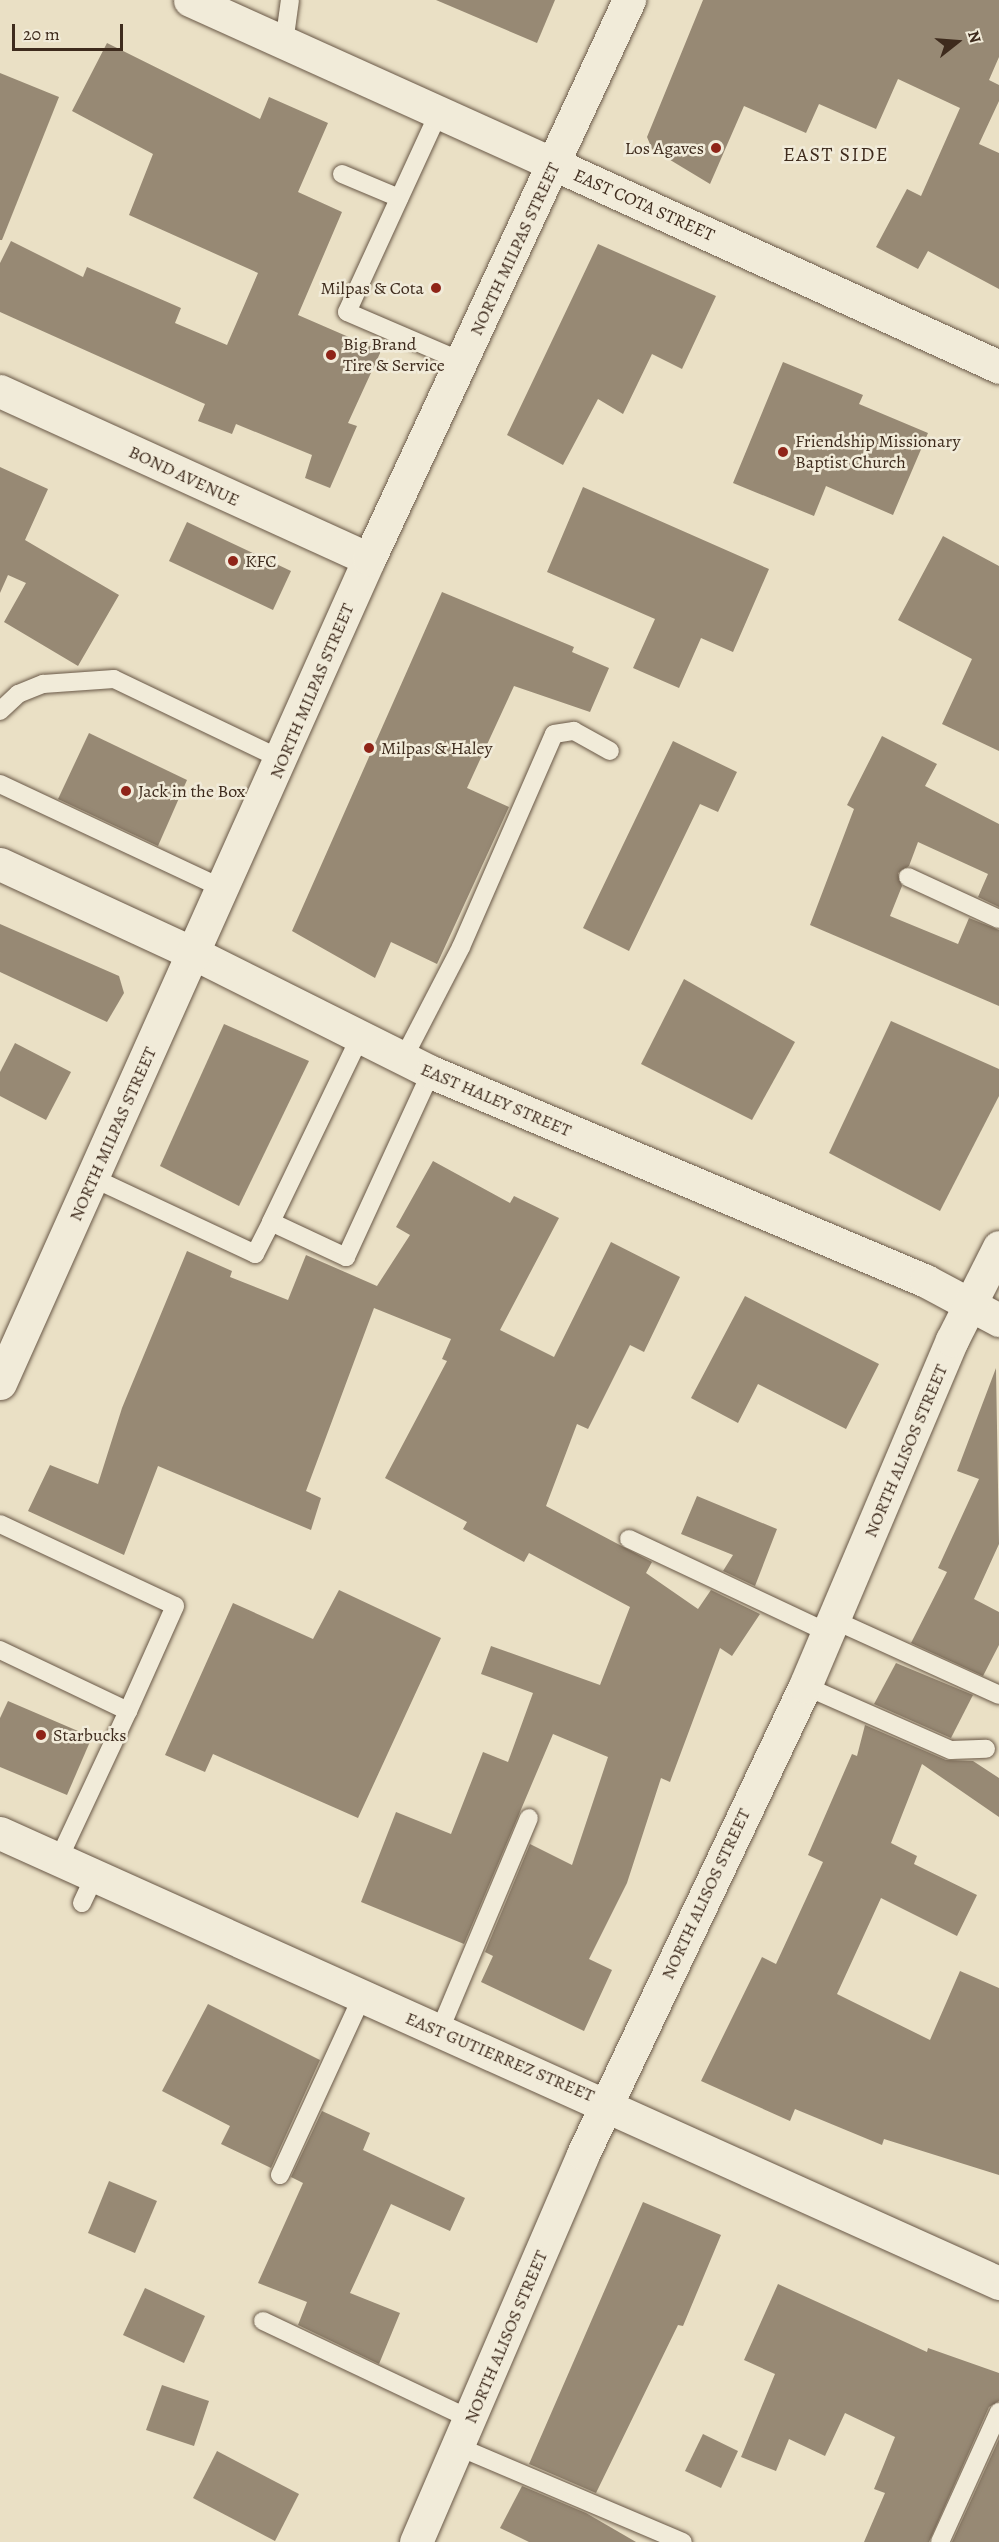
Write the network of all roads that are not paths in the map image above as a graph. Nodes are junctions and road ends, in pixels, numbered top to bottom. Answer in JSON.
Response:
{"nodes":[{"id":1,"x":190,"y":0,"type":"edge"},
{"id":2,"x":290,"y":0,"type":"edge"},
{"id":3,"x":629,"y":0,"type":"edge"},
{"id":4,"x":284,"y":43,"type":"junction"},
{"id":5,"x":439,"y":112,"type":"junction"},
{"id":6,"x":554,"y":164,"type":"junction"},
{"id":7,"x":342,"y":174,"type":"dead end"},
{"id":8,"x":399,"y":198,"type":"junction"},
{"id":9,"x":463,"y":362,"type":"junction"},
{"id":10,"x":999,"y":367,"type":"edge"},
{"id":11,"x":0,"y":391,"type":"edge"},
{"id":12,"x":369,"y":559,"type":"junction"},
{"id":13,"x":0,"y":711,"type":"edge"},
{"id":14,"x":610,"y":751,"type":"dead end"},
{"id":15,"x":283,"y":760,"type":"junction"},
{"id":16,"x":0,"y":784,"type":"edge"},
{"id":17,"x":0,"y":864,"type":"edge"},
{"id":18,"x":908,"y":877,"type":"dead end"},
{"id":19,"x":224,"y":889,"type":"junction"},
{"id":20,"x":999,"y":919,"type":"edge"},
{"id":21,"x":195,"y":954,"type":"junction"},
{"id":22,"x":360,"y":1037,"type":"junction"},
{"id":23,"x":417,"y":1066,"type":"junction"},
{"id":24,"x":93,"y":1178,"type":"junction"},
{"id":25,"x":271,"y":1222,"type":"junction"},
{"id":26,"x":999,"y":1247,"type":"edge"},
{"id":27,"x":986,"y":1312,"type":"edge"},
{"id":28,"x":7,"y":1350,"type":"edge"},
{"id":29,"x":0,"y":1383,"type":"edge"},
{"id":30,"x":0,"y":1524,"type":"edge"},
{"id":31,"x":629,"y":1539,"type":"dead end"},
{"id":32,"x":832,"y":1626,"type":"junction"},
{"id":33,"x":0,"y":1650,"type":"edge"},
{"id":34,"x":805,"y":1686,"type":"junction"},
{"id":35,"x":999,"y":1695,"type":"edge"},
{"id":36,"x":128,"y":1711,"type":"junction"},
{"id":37,"x":986,"y":1749,"type":"dead end"},
{"id":38,"x":529,"y":1818,"type":"dead end"},
{"id":39,"x":0,"y":1833,"type":"edge"},
{"id":40,"x":59,"y":1858,"type":"junction"},
{"id":41,"x":362,"y":1997,"type":"junction"},
{"id":42,"x":439,"y":2032,"type":"junction"},
{"id":43,"x":608,"y":2104,"type":"junction"},
{"id":44,"x":280,"y":2175,"type":"dead end"},
{"id":45,"x":999,"y":2283,"type":"edge"},
{"id":46,"x":263,"y":2320,"type":"dead end"},
{"id":47,"x":999,"y":2412,"type":"edge"},
{"id":48,"x":465,"y":2433,"type":"junction"},
{"id":49,"x":416,"y":2542,"type":"edge"},
{"id":50,"x":683,"y":2542,"type":"edge"},
{"id":51,"x":940,"y":2542,"type":"edge"}],
"edges":[{"from":1,"to":4,"type":"street","name":"EAST COTA STREET"},
{"from":2,"to":4,"type":"lane"},
{"from":3,"to":6,"type":"street","name":"NORTH MILPAS STREET"},
{"from":4,"to":5,"type":"street","name":"EAST COTA STREET"},
{"from":5,"to":6,"type":"street","name":"EAST COTA STREET"},
{"from":5,"to":8,"type":"lane"},
{"from":6,"to":9,"type":"street","name":"NORTH MILPAS STREET"},
{"from":6,"to":10,"type":"street","name":"EAST COTA STREET"},
{"from":7,"to":8,"type":"lane"},
{"from":8,"to":9,"type":"lane"},
{"from":9,"to":12,"type":"street","name":"NORTH MILPAS STREET"},
{"from":11,"to":12,"type":"street","name":"BOND AVENUE"},
{"from":12,"to":15,"type":"street","name":"NORTH MILPAS STREET"},
{"from":13,"to":15,"type":"lane"},
{"from":14,"to":23,"type":"lane"},
{"from":15,"to":19,"type":"street","name":"NORTH MILPAS STREET"},
{"from":16,"to":19,"type":"lane"},
{"from":17,"to":21,"type":"street","name":"EAST HALEY STREET"},
{"from":18,"to":20,"type":"lane"},
{"from":19,"to":21,"type":"street","name":"NORTH MILPAS STREET"},
{"from":21,"to":22,"type":"street","name":"EAST HALEY STREET"},
{"from":21,"to":24,"type":"street","name":"NORTH MILPAS STREET"},
{"from":22,"to":23,"type":"street","name":"EAST HALEY STREET"},
{"from":22,"to":25,"type":"lane"},
{"from":23,"to":25,"type":"lane"},
{"from":23,"to":27,"type":"street","name":"EAST HALEY STREET"},
{"from":24,"to":25,"type":"lane"},
{"from":24,"to":28,"type":"street","name":"NORTH MILPAS STREET"},
{"from":26,"to":27,"type":"street","name":"NORTH ALISOS STREET"},
{"from":27,"to":32,"type":"street","name":"NORTH ALISOS STREET"},
{"from":28,"to":29,"type":"street","name":"NORTH MILPAS STREET"},
{"from":30,"to":36,"type":"lane"},
{"from":31,"to":32,"type":"lane"},
{"from":32,"to":34,"type":"street","name":"NORTH ALISOS STREET"},
{"from":32,"to":35,"type":"lane"},
{"from":33,"to":36,"type":"lane"},
{"from":34,"to":37,"type":"lane"},
{"from":34,"to":43,"type":"street","name":"NORTH ALISOS STREET"},
{"from":36,"to":40,"type":"lane"},
{"from":38,"to":42,"type":"lane"},
{"from":39,"to":40,"type":"street","name":"EAST GUTIERREZ STREET"},
{"from":40,"to":41,"type":"street","name":"EAST GUTIERREZ STREET"},
{"from":41,"to":42,"type":"street","name":"EAST GUTIERREZ STREET"},
{"from":41,"to":44,"type":"lane"},
{"from":42,"to":43,"type":"street","name":"EAST GUTIERREZ STREET"},
{"from":43,"to":45,"type":"street","name":"EAST GUTIERREZ STREET"},
{"from":43,"to":48,"type":"street","name":"NORTH ALISOS STREET"},
{"from":46,"to":48,"type":"lane"},
{"from":47,"to":51,"type":"lane"},
{"from":48,"to":49,"type":"street","name":"NORTH ALISOS STREET"},
{"from":48,"to":50,"type":"lane"}]}
